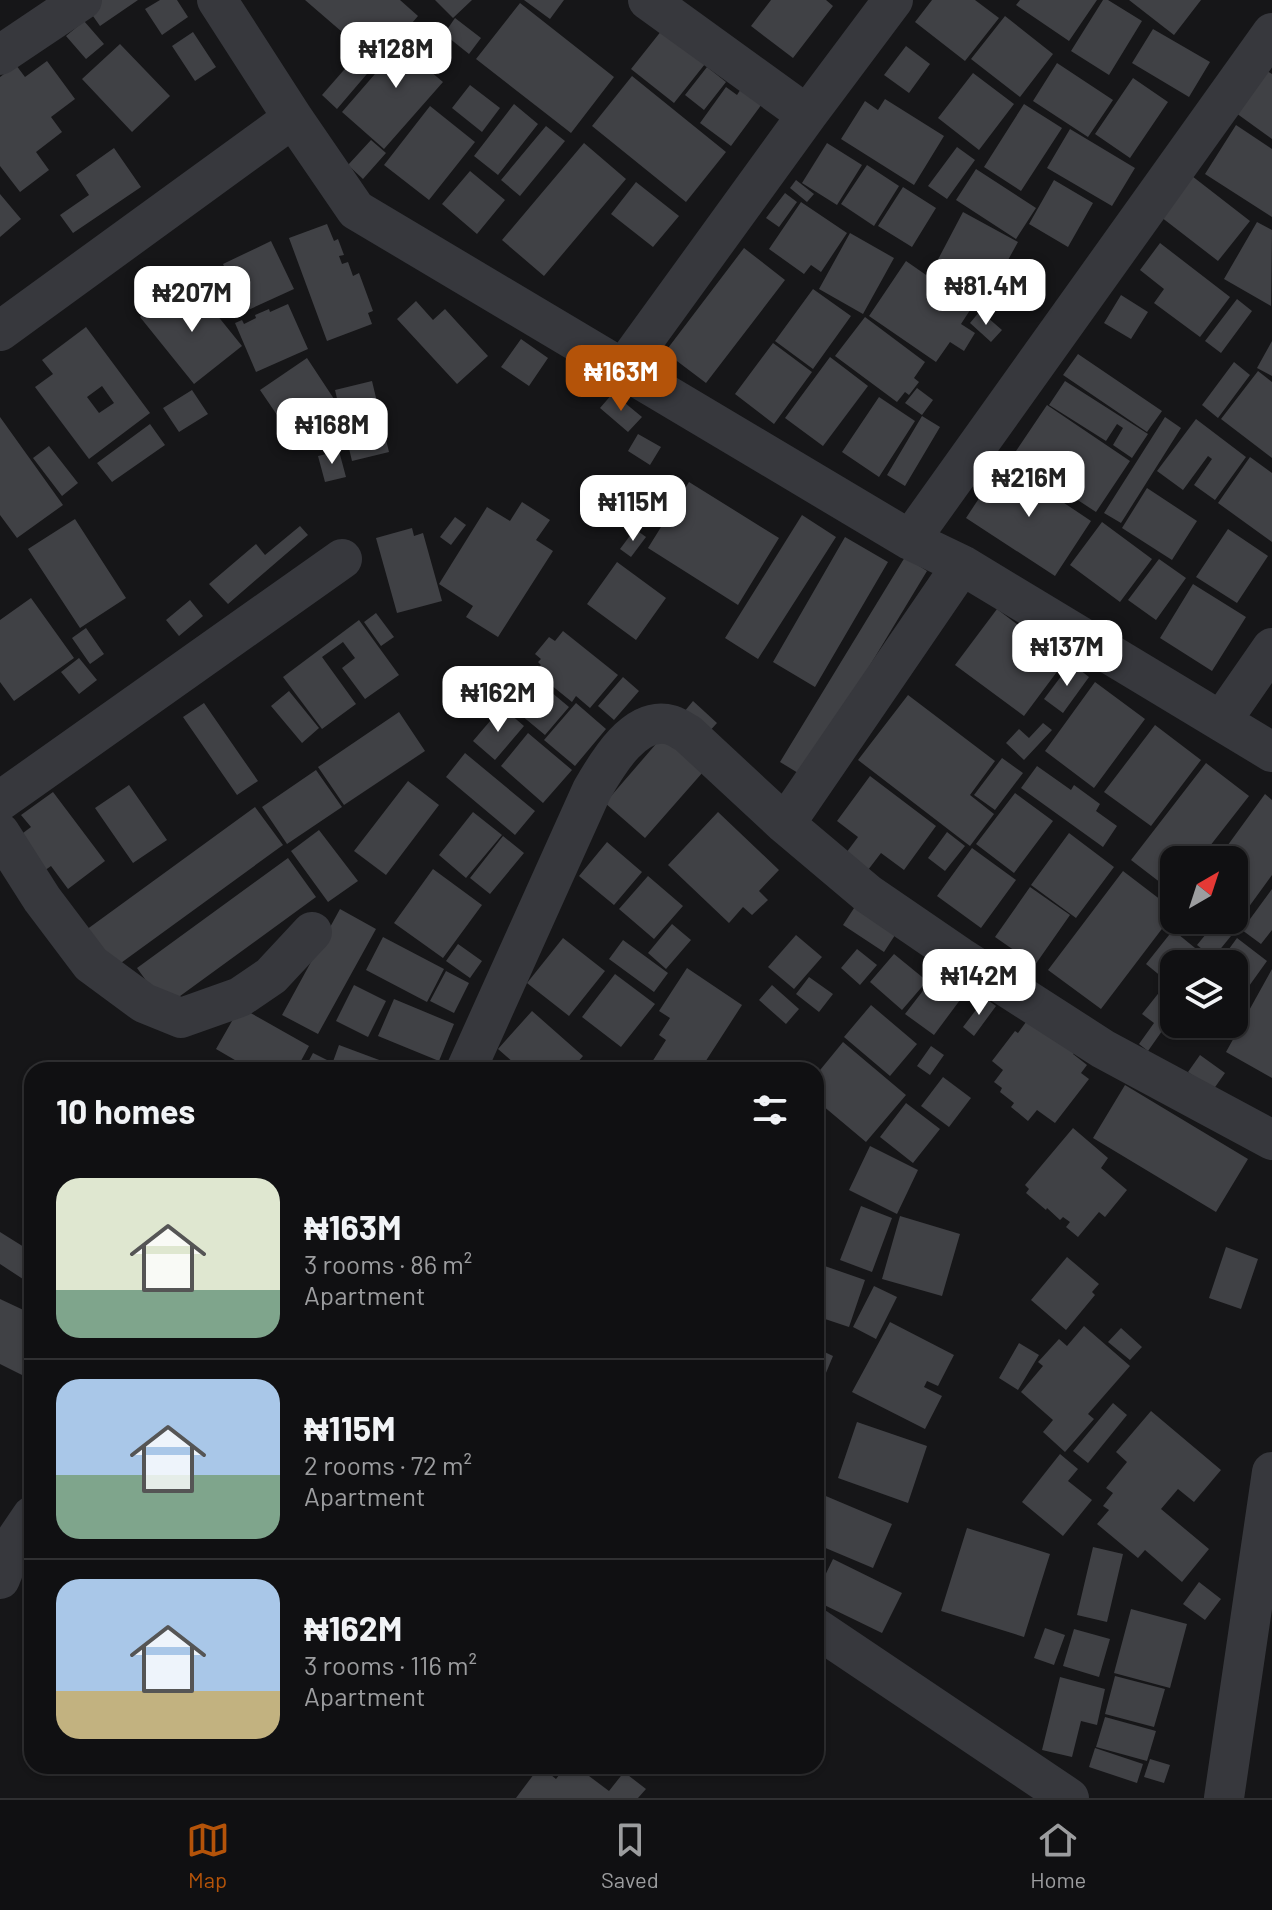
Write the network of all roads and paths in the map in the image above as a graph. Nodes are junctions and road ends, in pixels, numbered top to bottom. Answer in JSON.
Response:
{"nodes":[{"id":1,"x":82,"y":0,"type":"edge"},
{"id":2,"x":217,"y":0,"type":"edge"},
{"id":3,"x":648,"y":0,"type":"edge"},
{"id":4,"x":893,"y":0,"type":"edge"},
{"id":5,"x":1272,"y":33,"type":"edge"},
{"id":6,"x":0,"y":55,"type":"edge"},
{"id":7,"x":807,"y":115,"type":"junction"},
{"id":8,"x":293,"y":118,"type":"junction"},
{"id":9,"x":0,"y":331,"type":"edge"},
{"id":10,"x":623,"y":369,"type":"junction"},
{"id":11,"x":910,"y":540,"type":"junction"},
{"id":12,"x":342,"y":559,"type":"dead end"},
{"id":13,"x":962,"y":565,"type":"junction"},
{"id":14,"x":1272,"y":648,"type":"edge"},
{"id":15,"x":1222,"y":720,"type":"junction"},
{"id":16,"x":1272,"y":752,"type":"edge"},
{"id":17,"x":0,"y":801,"type":"edge"},
{"id":18,"x":785,"y":824,"type":"junction"},
{"id":19,"x":0,"y":833,"type":"edge"},
{"id":20,"x":312,"y":932,"type":"dead end"},
{"id":21,"x":470,"y":1062,"type":"edge"},
{"id":22,"x":1272,"y":1140,"type":"edge"},
{"id":23,"x":1272,"y":1472,"type":"edge"},
{"id":24,"x":16,"y":1529,"type":"edge"},
{"id":25,"x":0,"y":1579,"type":"edge"},
{"id":26,"x":824,"y":1633,"type":"edge"},
{"id":27,"x":1069,"y":1798,"type":"edge"},
{"id":28,"x":1224,"y":1798,"type":"edge"}],
"edges":[{"from":1,"to":6,"type":"street"},
{"from":2,"to":8,"type":"street"},
{"from":3,"to":7,"type":"street"},
{"from":4,"to":7,"type":"street"},
{"from":5,"to":11,"type":"street"},
{"from":7,"to":10,"type":"street"},
{"from":8,"to":9,"type":"street"},
{"from":8,"to":10,"type":"street"},
{"from":10,"to":11,"type":"street"},
{"from":11,"to":13,"type":"street"},
{"from":12,"to":17,"type":"street"},
{"from":13,"to":15,"type":"street"},
{"from":13,"to":18,"type":"street"},
{"from":14,"to":15,"type":"street"},
{"from":15,"to":16,"type":"street"},
{"from":18,"to":21,"type":"street"},
{"from":18,"to":22,"type":"street"},
{"from":19,"to":20,"type":"street"},
{"from":23,"to":28,"type":"street"},
{"from":24,"to":25,"type":"street"},
{"from":26,"to":27,"type":"street"}]}
